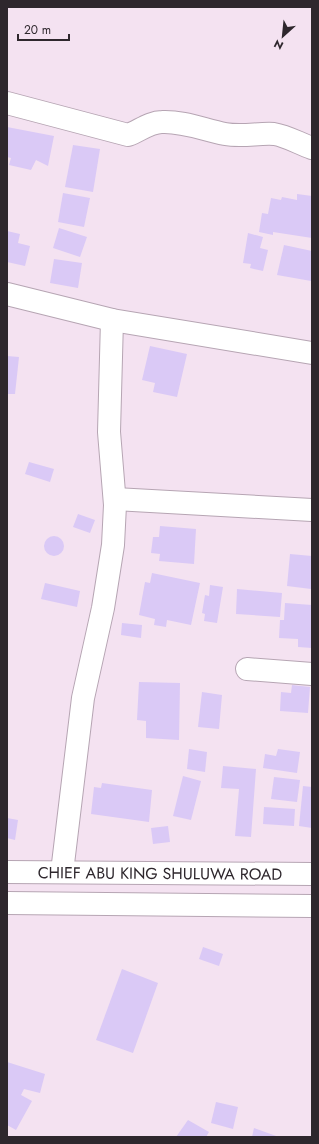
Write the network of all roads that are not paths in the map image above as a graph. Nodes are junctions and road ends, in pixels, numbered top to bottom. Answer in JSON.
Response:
{"nodes":[{"id":1,"x":7,"y":103,"type":"edge"},
{"id":2,"x":312,"y":148,"type":"edge"},
{"id":3,"x":7,"y":294,"type":"edge"},
{"id":4,"x":112,"y":320,"type":"junction"},
{"id":5,"x":312,"y":353,"type":"edge"},
{"id":6,"x":115,"y":499,"type":"junction"},
{"id":7,"x":312,"y":510,"type":"edge"},
{"id":8,"x":247,"y":669,"type":"dead end"},
{"id":9,"x":312,"y":674,"type":"edge"},
{"id":10,"x":7,"y":872,"type":"edge"},
{"id":11,"x":62,"y":872,"type":"junction"},
{"id":12,"x":312,"y":874,"type":"edge"},
{"id":13,"x":7,"y":903,"type":"edge"},
{"id":14,"x":312,"y":906,"type":"edge"}],
"edges":[{"from":1,"to":2,"type":"street"},
{"from":3,"to":4,"type":"street"},
{"from":4,"to":5,"type":"street"},
{"from":4,"to":6,"type":"street"},
{"from":6,"to":7,"type":"street"},
{"from":6,"to":11,"type":"street"},
{"from":8,"to":9,"type":"street"},
{"from":10,"to":11,"type":"street","name":"CHIEF ABU KING SHULUWA ROAD"},
{"from":11,"to":12,"type":"street","name":"CHIEF ABU KING SHULUWA ROAD"},
{"from":13,"to":14,"type":"street"}]}
